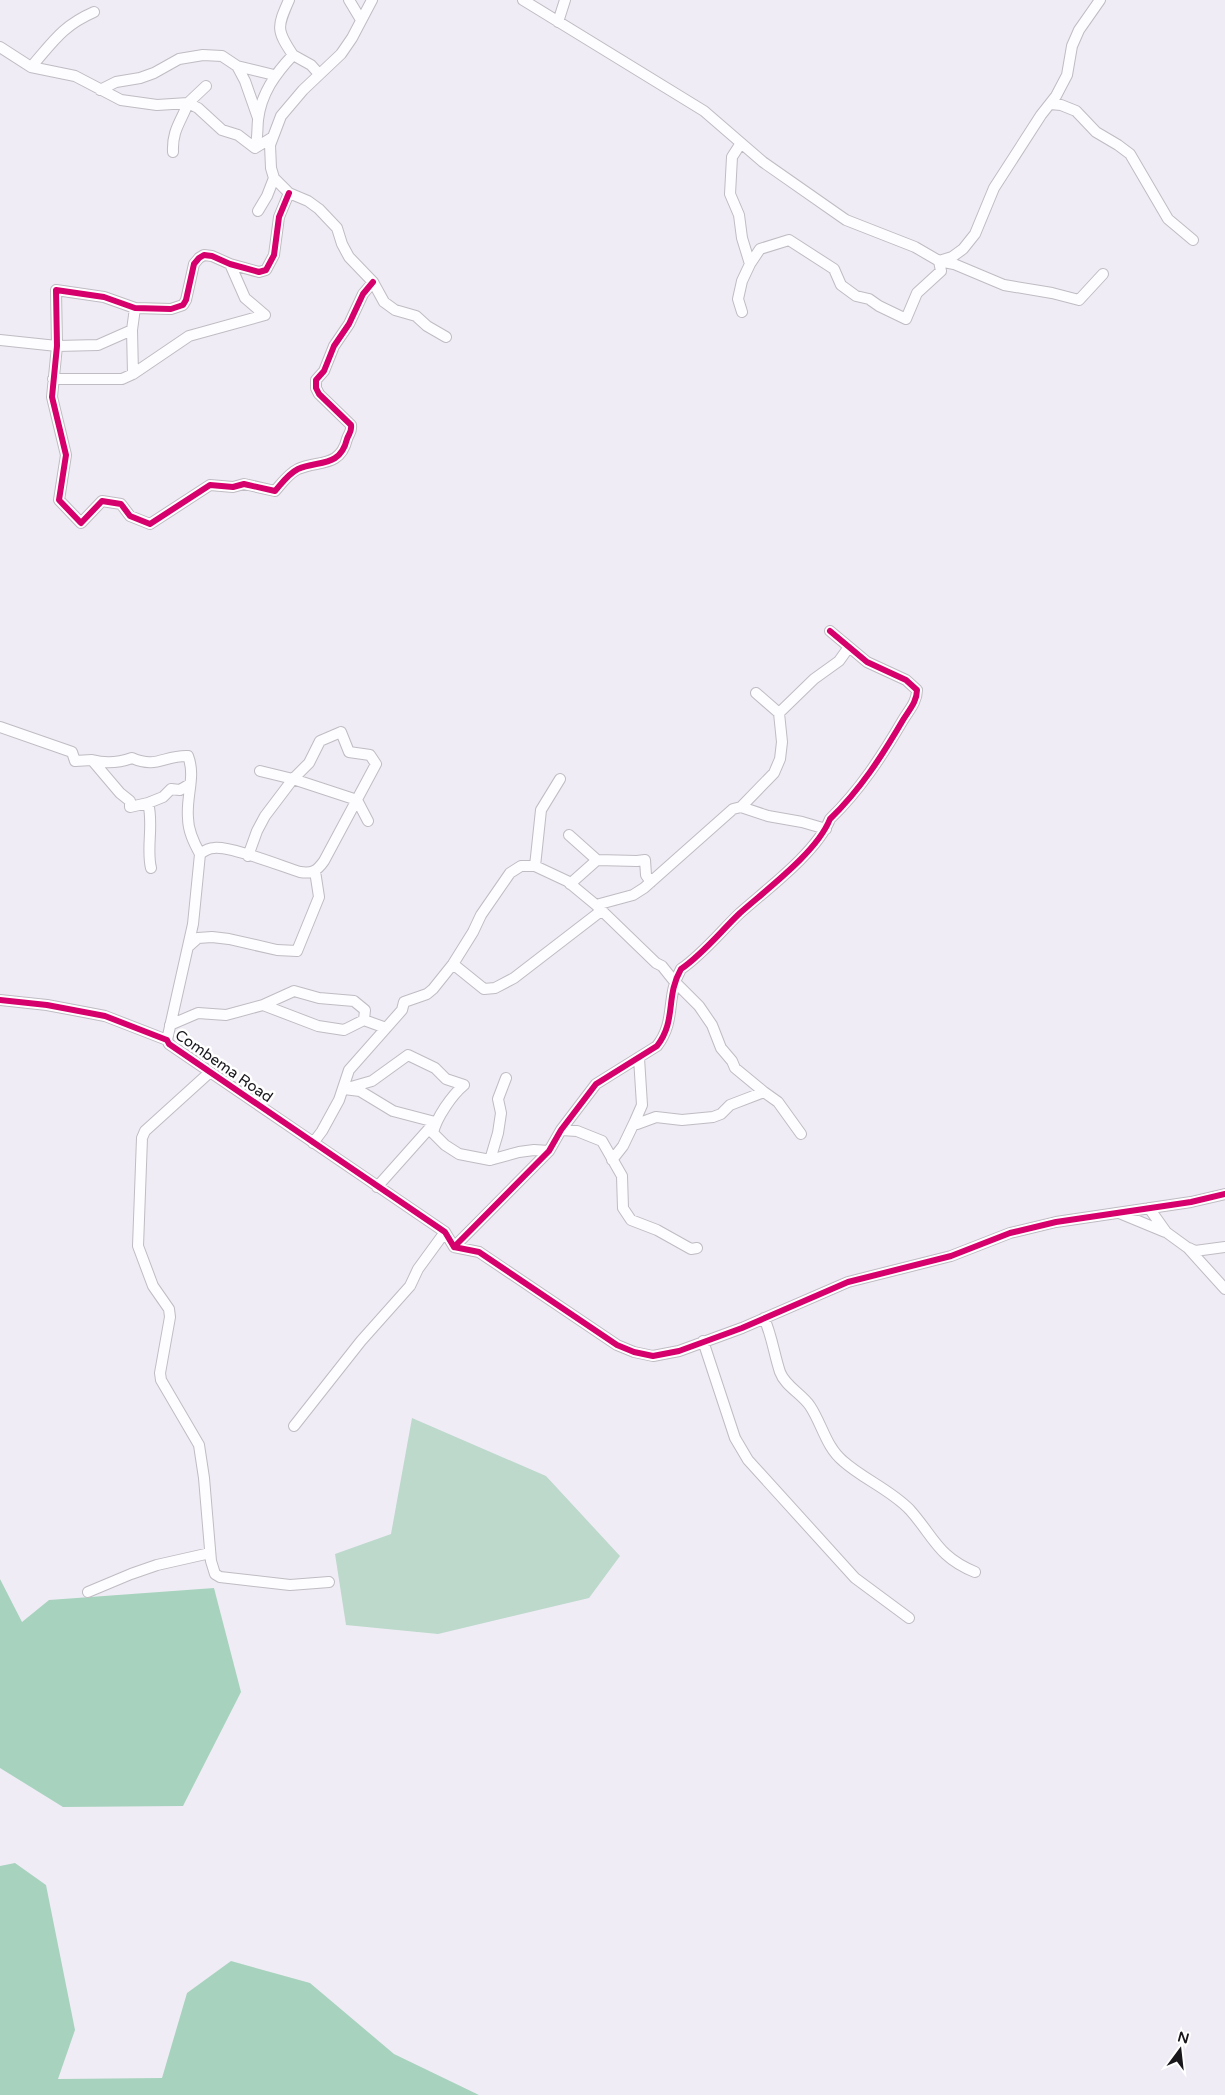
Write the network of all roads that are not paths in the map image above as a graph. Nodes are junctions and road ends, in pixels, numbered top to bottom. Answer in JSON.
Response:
{"nodes":[{"id":1,"x":289,"y":0,"type":"edge"},
{"id":2,"x":349,"y":0,"type":"edge"},
{"id":3,"x":372,"y":0,"type":"edge"},
{"id":4,"x":523,"y":0,"type":"edge"},
{"id":5,"x":565,"y":0,"type":"edge"},
{"id":6,"x":1100,"y":0,"type":"edge"},
{"id":7,"x":94,"y":12,"type":"dead end"},
{"id":8,"x":361,"y":20,"type":"junction"},
{"id":9,"x":558,"y":22,"type":"junction"},
{"id":10,"x":0,"y":47,"type":"edge"},
{"id":11,"x":293,"y":55,"type":"junction"},
{"id":12,"x":237,"y":66,"type":"junction"},
{"id":13,"x":31,"y":67,"type":"junction"},
{"id":14,"x":319,"y":74,"type":"junction"},
{"id":15,"x":274,"y":76,"type":"junction"},
{"id":16,"x":206,"y":86,"type":"dead end"},
{"id":17,"x":100,"y":90,"type":"junction"},
{"id":18,"x":188,"y":102,"type":"junction"},
{"id":19,"x":1050,"y":104,"type":"junction"},
{"id":20,"x":258,"y":118,"type":"junction"},
{"id":21,"x":273,"y":137,"type":"junction"},
{"id":22,"x":740,"y":142,"type":"junction"},
{"id":23,"x":255,"y":148,"type":"junction"},
{"id":24,"x":173,"y":152,"type":"dead end"},
{"id":25,"x":274,"y":178,"type":"junction"},
{"id":26,"x":289,"y":193,"type":"junction"},
{"id":27,"x":258,"y":211,"type":"dead end"},
{"id":28,"x":1194,"y":240,"type":"dead end"},
{"id":29,"x":939,"y":260,"type":"junction"},
{"id":30,"x":230,"y":264,"type":"junction"},
{"id":31,"x":750,"y":264,"type":"junction"},
{"id":32,"x":1103,"y":274,"type":"dead end"},
{"id":33,"x":373,"y":282,"type":"junction"},
{"id":34,"x":134,"y":308,"type":"junction"},
{"id":35,"x":742,"y":312,"type":"dead end"},
{"id":36,"x":132,"y":330,"type":"junction"},
{"id":37,"x":446,"y":337,"type":"dead end"},
{"id":38,"x":0,"y":340,"type":"edge"},
{"id":39,"x":57,"y":346,"type":"junction"},
{"id":40,"x":132,"y":374,"type":"junction"},
{"id":41,"x":53,"y":379,"type":"junction"},
{"id":42,"x":830,"y":631,"type":"dead end"},
{"id":43,"x":849,"y":647,"type":"junction"},
{"id":44,"x":756,"y":693,"type":"dead end"},
{"id":45,"x":779,"y":713,"type":"junction"},
{"id":46,"x":0,"y":727,"type":"edge"},
{"id":47,"x":92,"y":760,"type":"junction"},
{"id":48,"x":260,"y":771,"type":"dead end"},
{"id":49,"x":560,"y":778,"type":"dead end"},
{"id":50,"x":293,"y":779,"type":"junction"},
{"id":51,"x":190,"y":784,"type":"junction"},
{"id":52,"x":357,"y":800,"type":"junction"},
{"id":53,"x":148,"y":803,"type":"junction"},
{"id":54,"x":741,"y":806,"type":"junction"},
{"id":55,"x":368,"y":821,"type":"dead end"},
{"id":56,"x":826,"y":829,"type":"junction"},
{"id":57,"x":569,"y":835,"type":"dead end"},
{"id":58,"x":200,"y":854,"type":"junction"},
{"id":59,"x":248,"y":856,"type":"junction"},
{"id":60,"x":597,"y":860,"type":"junction"},
{"id":61,"x":535,"y":866,"type":"junction"},
{"id":62,"x":151,"y":868,"type":"dead end"},
{"id":63,"x":315,"y":871,"type":"junction"},
{"id":64,"x":651,"y":882,"type":"junction"},
{"id":65,"x":570,"y":884,"type":"junction"},
{"id":66,"x":599,"y":908,"type":"junction"},
{"id":67,"x":189,"y":946,"type":"junction"},
{"id":68,"x":453,"y":964,"type":"junction"},
{"id":69,"x":674,"y":981,"type":"junction"},
{"id":70,"x":0,"y":1000,"type":"edge"},
{"id":71,"x":263,"y":1005,"type":"junction"},
{"id":72,"x":364,"y":1020,"type":"junction"},
{"id":73,"x":170,"y":1025,"type":"junction"},
{"id":74,"x":386,"y":1028,"type":"junction"},
{"id":75,"x":167,"y":1040,"type":"junction"},
{"id":76,"x":639,"y":1058,"type":"junction"},
{"id":77,"x":209,"y":1072,"type":"junction"},
{"id":78,"x":506,"y":1078,"type":"dead end"},
{"id":79,"x":344,"y":1089,"type":"junction"},
{"id":80,"x":764,"y":1092,"type":"junction"},
{"id":81,"x":635,"y":1121,"type":"junction"},
{"id":82,"x":435,"y":1122,"type":"junction"},
{"id":83,"x":560,"y":1130,"type":"junction"},
{"id":84,"x":801,"y":1134,"type":"dead end"},
{"id":85,"x":313,"y":1143,"type":"junction"},
{"id":86,"x":549,"y":1151,"type":"junction"},
{"id":87,"x":490,"y":1160,"type":"junction"},
{"id":88,"x":612,"y":1160,"type":"junction"},
{"id":89,"x":376,"y":1187,"type":"junction"},
{"id":90,"x":1225,"y":1194,"type":"edge"},
{"id":91,"x":1148,"y":1208,"type":"junction"},
{"id":92,"x":1119,"y":1213,"type":"junction"},
{"id":93,"x":445,"y":1232,"type":"junction"},
{"id":94,"x":1166,"y":1232,"type":"junction"},
{"id":95,"x":454,"y":1247,"type":"junction"},
{"id":96,"x":1225,"y":1247,"type":"edge"},
{"id":97,"x":697,"y":1248,"type":"dead end"},
{"id":98,"x":1188,"y":1248,"type":"junction"},
{"id":99,"x":1225,"y":1289,"type":"edge"},
{"id":100,"x":764,"y":1318,"type":"junction"},
{"id":101,"x":703,"y":1341,"type":"junction"},
{"id":102,"x":294,"y":1426,"type":"dead end"},
{"id":103,"x":210,"y":1553,"type":"junction"},
{"id":104,"x":975,"y":1572,"type":"dead end"},
{"id":105,"x":330,"y":1582,"type":"dead end"},
{"id":106,"x":88,"y":1592,"type":"dead end"},
{"id":107,"x":909,"y":1618,"type":"dead end"}],
"edges":[{"from":1,"to":11,"type":"street"},
{"from":2,"to":8,"type":"street"},
{"from":3,"to":8,"type":"street"},
{"from":4,"to":9,"type":"street"},
{"from":5,"to":9,"type":"street"},
{"from":6,"to":19,"type":"street"},
{"from":7,"to":13,"type":"street"},
{"from":8,"to":14,"type":"street"},
{"from":9,"to":22,"type":"street"},
{"from":10,"to":13,"type":"street"},
{"from":11,"to":14,"type":"street"},
{"from":11,"to":15,"type":"street"},
{"from":12,"to":15,"type":"street"},
{"from":12,"to":17,"type":"street"},
{"from":12,"to":20,"type":"street"},
{"from":13,"to":17,"type":"street"},
{"from":14,"to":21,"type":"street"},
{"from":15,"to":20,"type":"street"},
{"from":16,"to":18,"type":"street"},
{"from":17,"to":18,"type":"street"},
{"from":18,"to":23,"type":"street"},
{"from":18,"to":24,"type":"street"},
{"from":19,"to":28,"type":"street"},
{"from":19,"to":29,"type":"street"},
{"from":20,"to":23,"type":"street"},
{"from":21,"to":23,"type":"street"},
{"from":21,"to":25,"type":"street"},
{"from":22,"to":29,"type":"street"},
{"from":22,"to":31,"type":"street"},
{"from":25,"to":26,"type":"street"},
{"from":25,"to":27,"type":"street"},
{"from":26,"to":30,"type":"street"},
{"from":26,"to":33,"type":"street"},
{"from":29,"to":31,"type":"street"},
{"from":29,"to":32,"type":"street"},
{"from":30,"to":34,"type":"street"},
{"from":30,"to":40,"type":"street"},
{"from":31,"to":35,"type":"street"},
{"from":33,"to":37,"type":"street"},
{"from":33,"to":41,"type":"street"},
{"from":34,"to":36,"type":"street"},
{"from":34,"to":39,"type":"street"},
{"from":36,"to":39,"type":"street"},
{"from":36,"to":40,"type":"street"},
{"from":38,"to":39,"type":"street"},
{"from":39,"to":41,"type":"street"},
{"from":40,"to":41,"type":"street"},
{"from":42,"to":43,"type":"street"},
{"from":43,"to":45,"type":"street"},
{"from":43,"to":56,"type":"street"},
{"from":44,"to":45,"type":"street"},
{"from":45,"to":54,"type":"street"},
{"from":46,"to":47,"type":"street"},
{"from":47,"to":51,"type":"street"},
{"from":47,"to":53,"type":"street"},
{"from":48,"to":50,"type":"street"},
{"from":49,"to":61,"type":"street"},
{"from":50,"to":52,"type":"street"},
{"from":50,"to":52,"type":"street"},
{"from":50,"to":59,"type":"street"},
{"from":51,"to":53,"type":"street"},
{"from":51,"to":58,"type":"street"},
{"from":52,"to":55,"type":"street"},
{"from":52,"to":63,"type":"street"},
{"from":53,"to":62,"type":"street"},
{"from":54,"to":56,"type":"street"},
{"from":54,"to":64,"type":"street"},
{"from":56,"to":69,"type":"street"},
{"from":57,"to":60,"type":"street"},
{"from":58,"to":59,"type":"street"},
{"from":58,"to":67,"type":"street"},
{"from":59,"to":63,"type":"street"},
{"from":60,"to":64,"type":"street"},
{"from":60,"to":65,"type":"street"},
{"from":61,"to":65,"type":"street"},
{"from":61,"to":68,"type":"street"},
{"from":63,"to":67,"type":"street"},
{"from":64,"to":66,"type":"street"},
{"from":65,"to":66,"type":"street"},
{"from":66,"to":68,"type":"street"},
{"from":66,"to":69,"type":"street"},
{"from":67,"to":73,"type":"street"},
{"from":68,"to":74,"type":"street"},
{"from":69,"to":76,"type":"street"},
{"from":69,"to":80,"type":"street"},
{"from":70,"to":75,"type":"street","name":"Combema Road"},
{"from":71,"to":72,"type":"street"},
{"from":71,"to":72,"type":"street"},
{"from":71,"to":73,"type":"street"},
{"from":72,"to":74,"type":"street"},
{"from":73,"to":75,"type":"street"},
{"from":74,"to":79,"type":"street"},
{"from":75,"to":77,"type":"street","name":"Combema Road"},
{"from":76,"to":81,"type":"street"},
{"from":76,"to":83,"type":"street"},
{"from":77,"to":85,"type":"street","name":"Combema Road"},
{"from":77,"to":103,"type":"street"},
{"from":78,"to":87,"type":"street"},
{"from":79,"to":82,"type":"street"},
{"from":79,"to":82,"type":"street"},
{"from":79,"to":85,"type":"street"},
{"from":80,"to":81,"type":"street"},
{"from":80,"to":84,"type":"street"},
{"from":81,"to":88,"type":"street"},
{"from":82,"to":87,"type":"street"},
{"from":82,"to":89,"type":"street"},
{"from":83,"to":86,"type":"street"},
{"from":83,"to":88,"type":"street"},
{"from":85,"to":89,"type":"street","name":"Combema Road"},
{"from":86,"to":87,"type":"street"},
{"from":86,"to":95,"type":"street"},
{"from":88,"to":97,"type":"street"},
{"from":89,"to":93,"type":"street","name":"Combema Road"},
{"from":90,"to":91,"type":"street"},
{"from":91,"to":92,"type":"street"},
{"from":91,"to":94,"type":"street"},
{"from":92,"to":94,"type":"street"},
{"from":92,"to":100,"type":"street"},
{"from":93,"to":95,"type":"street"},
{"from":93,"to":102,"type":"street"},
{"from":94,"to":98,"type":"street"},
{"from":95,"to":101,"type":"street"},
{"from":96,"to":98,"type":"street"},
{"from":98,"to":99,"type":"street"},
{"from":100,"to":101,"type":"street"},
{"from":100,"to":104,"type":"street"},
{"from":101,"to":107,"type":"street"},
{"from":103,"to":105,"type":"street"},
{"from":103,"to":106,"type":"street"}]}
